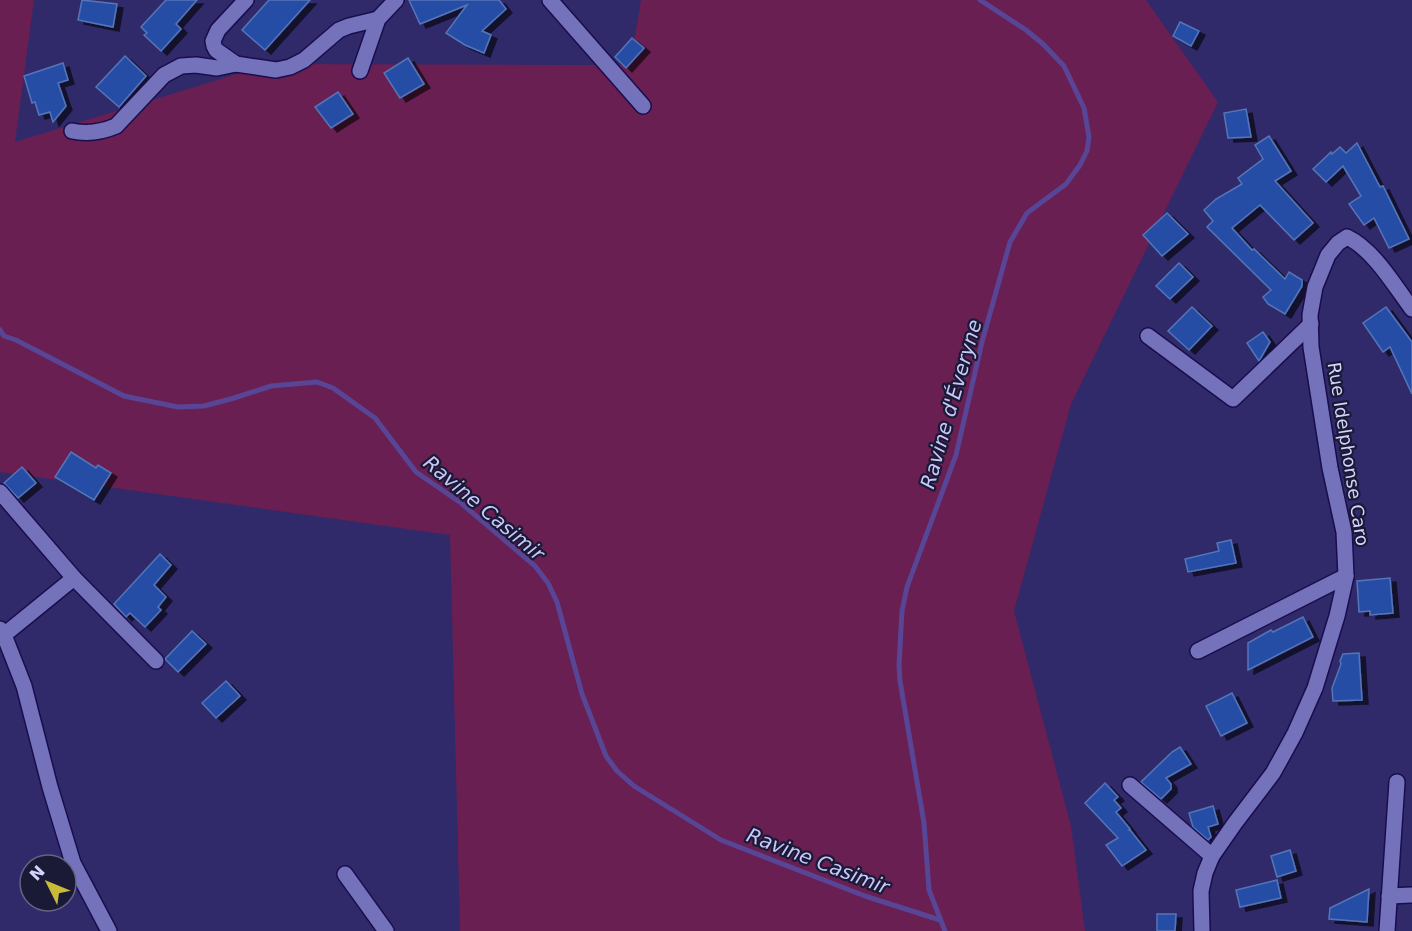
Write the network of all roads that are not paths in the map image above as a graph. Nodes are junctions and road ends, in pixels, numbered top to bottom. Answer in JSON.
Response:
{"nodes":[{"id":1,"x":246,"y":0,"type":"edge"},
{"id":2,"x":396,"y":0,"type":"edge"},
{"id":3,"x":550,"y":0,"type":"edge"},
{"id":4,"x":378,"y":20,"type":"junction"},
{"id":5,"x":236,"y":64,"type":"junction"},
{"id":6,"x":360,"y":71,"type":"dead end"},
{"id":7,"x":643,"y":106,"type":"dead end"},
{"id":8,"x":72,"y":131,"type":"dead end"},
{"id":9,"x":1412,"y":309,"type":"edge"},
{"id":10,"x":1311,"y":324,"type":"junction"},
{"id":11,"x":1148,"y":336,"type":"dead end"},
{"id":12,"x":0,"y":492,"type":"edge"},
{"id":13,"x":1346,"y":576,"type":"junction"},
{"id":14,"x":74,"y":578,"type":"junction"},
{"id":15,"x":2,"y":632,"type":"edge"},
{"id":16,"x":1198,"y":651,"type":"dead end"},
{"id":17,"x":156,"y":661,"type":"dead end"},
{"id":18,"x":1397,"y":782,"type":"dead end"},
{"id":19,"x":1130,"y":785,"type":"dead end"},
{"id":20,"x":1212,"y":856,"type":"junction"},
{"id":21,"x":345,"y":874,"type":"dead end"},
{"id":22,"x":1412,"y":895,"type":"edge"},
{"id":23,"x":1389,"y":897,"type":"junction"},
{"id":24,"x":109,"y":931,"type":"edge"},
{"id":25,"x":386,"y":931,"type":"edge"},
{"id":26,"x":1202,"y":931,"type":"edge"},
{"id":27,"x":1387,"y":931,"type":"edge"}],
"edges":[{"from":1,"to":5,"type":"street"},
{"from":2,"to":4,"type":"street"},
{"from":3,"to":7,"type":"street"},
{"from":4,"to":5,"type":"street"},
{"from":4,"to":6,"type":"street"},
{"from":5,"to":8,"type":"street"},
{"from":9,"to":10,"type":"street","name":"Rue Idelphonse Caro"},
{"from":10,"to":11,"type":"street"},
{"from":10,"to":13,"type":"street","name":"Rue Idelphonse Caro"},
{"from":12,"to":14,"type":"street"},
{"from":13,"to":16,"type":"street"},
{"from":13,"to":20,"type":"street","name":"Rue Idelphonse Caro"},
{"from":14,"to":15,"type":"street"},
{"from":14,"to":17,"type":"street"},
{"from":15,"to":24,"type":"street"},
{"from":18,"to":23,"type":"street"},
{"from":19,"to":20,"type":"street"},
{"from":20,"to":26,"type":"street","name":"Rue Idelphonse Caro"},
{"from":21,"to":25,"type":"street"},
{"from":22,"to":23,"type":"street"},
{"from":23,"to":27,"type":"street"}]}
